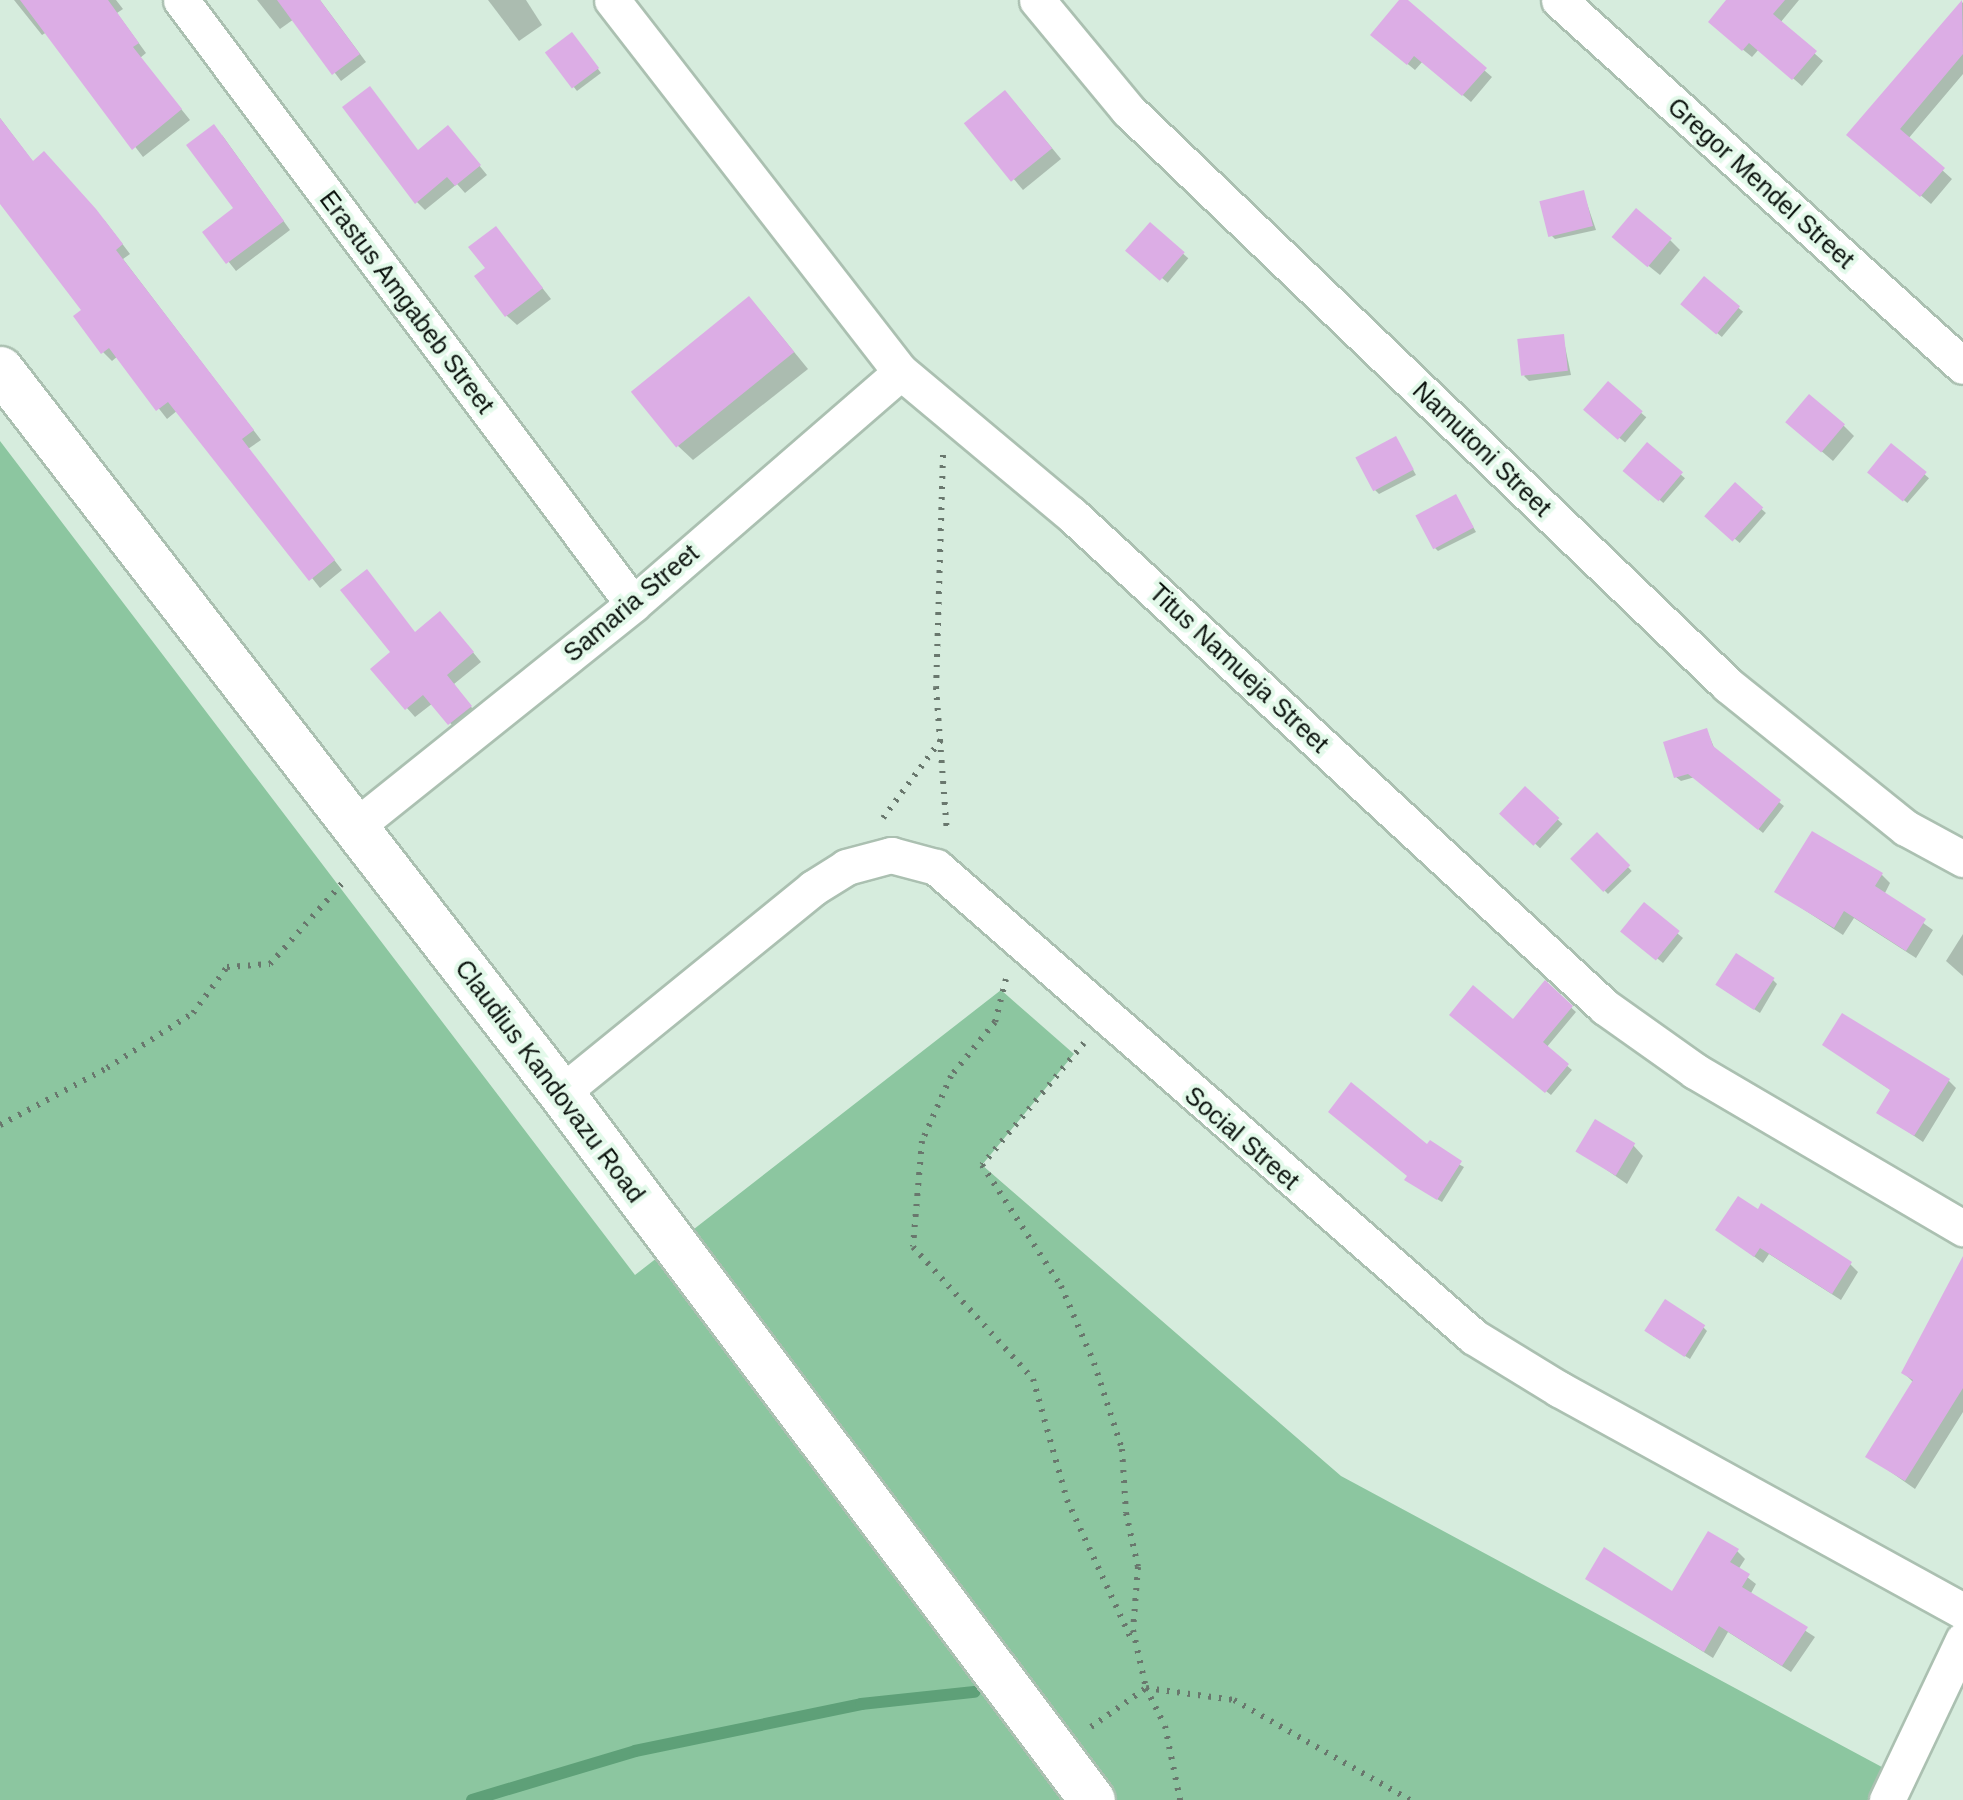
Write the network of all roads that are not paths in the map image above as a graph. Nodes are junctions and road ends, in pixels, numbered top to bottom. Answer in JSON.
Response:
{"nodes":[{"id":1,"x":180,"y":0,"type":"edge"},
{"id":2,"x":612,"y":0,"type":"edge"},
{"id":3,"x":1037,"y":0,"type":"edge"},
{"id":4,"x":1558,"y":0,"type":"edge"},
{"id":5,"x":1963,"y":366,"type":"edge"},
{"id":6,"x":0,"y":369,"type":"edge"},
{"id":7,"x":901,"y":372,"type":"junction"},
{"id":8,"x":633,"y":604,"type":"junction"},
{"id":9,"x":363,"y":838,"type":"junction"},
{"id":10,"x":1963,"y":860,"type":"edge"},
{"id":11,"x":561,"y":1093,"type":"junction"},
{"id":12,"x":1963,"y":1228,"type":"edge"},
{"id":13,"x":1963,"y":1611,"type":"edge"},
{"id":14,"x":1963,"y":1640,"type":"edge"},
{"id":15,"x":1092,"y":1800,"type":"edge"},
{"id":16,"x":1887,"y":1800,"type":"edge"}],
"edges":[{"from":1,"to":8,"type":"street","name":"Erastus Amgabeb Street"},
{"from":2,"to":7,"type":"street","name":"Titus Namueja Street"},
{"from":3,"to":10,"type":"street","name":"Namutoni Street"},
{"from":4,"to":5,"type":"street","name":"Gregor Mendel Street"},
{"from":6,"to":9,"type":"street","name":"Claudius Kandovazu Road"},
{"from":7,"to":8,"type":"street","name":"Samaria Street"},
{"from":7,"to":12,"type":"street","name":"Titus Namueja Street"},
{"from":8,"to":9,"type":"street","name":"Samaria Street"},
{"from":9,"to":11,"type":"street","name":"Claudius Kandovazu Road"},
{"from":11,"to":13,"type":"street","name":"Social Street"},
{"from":11,"to":15,"type":"street","name":"Claudius Kandovazu Road"},
{"from":14,"to":16,"type":"street"}]}
